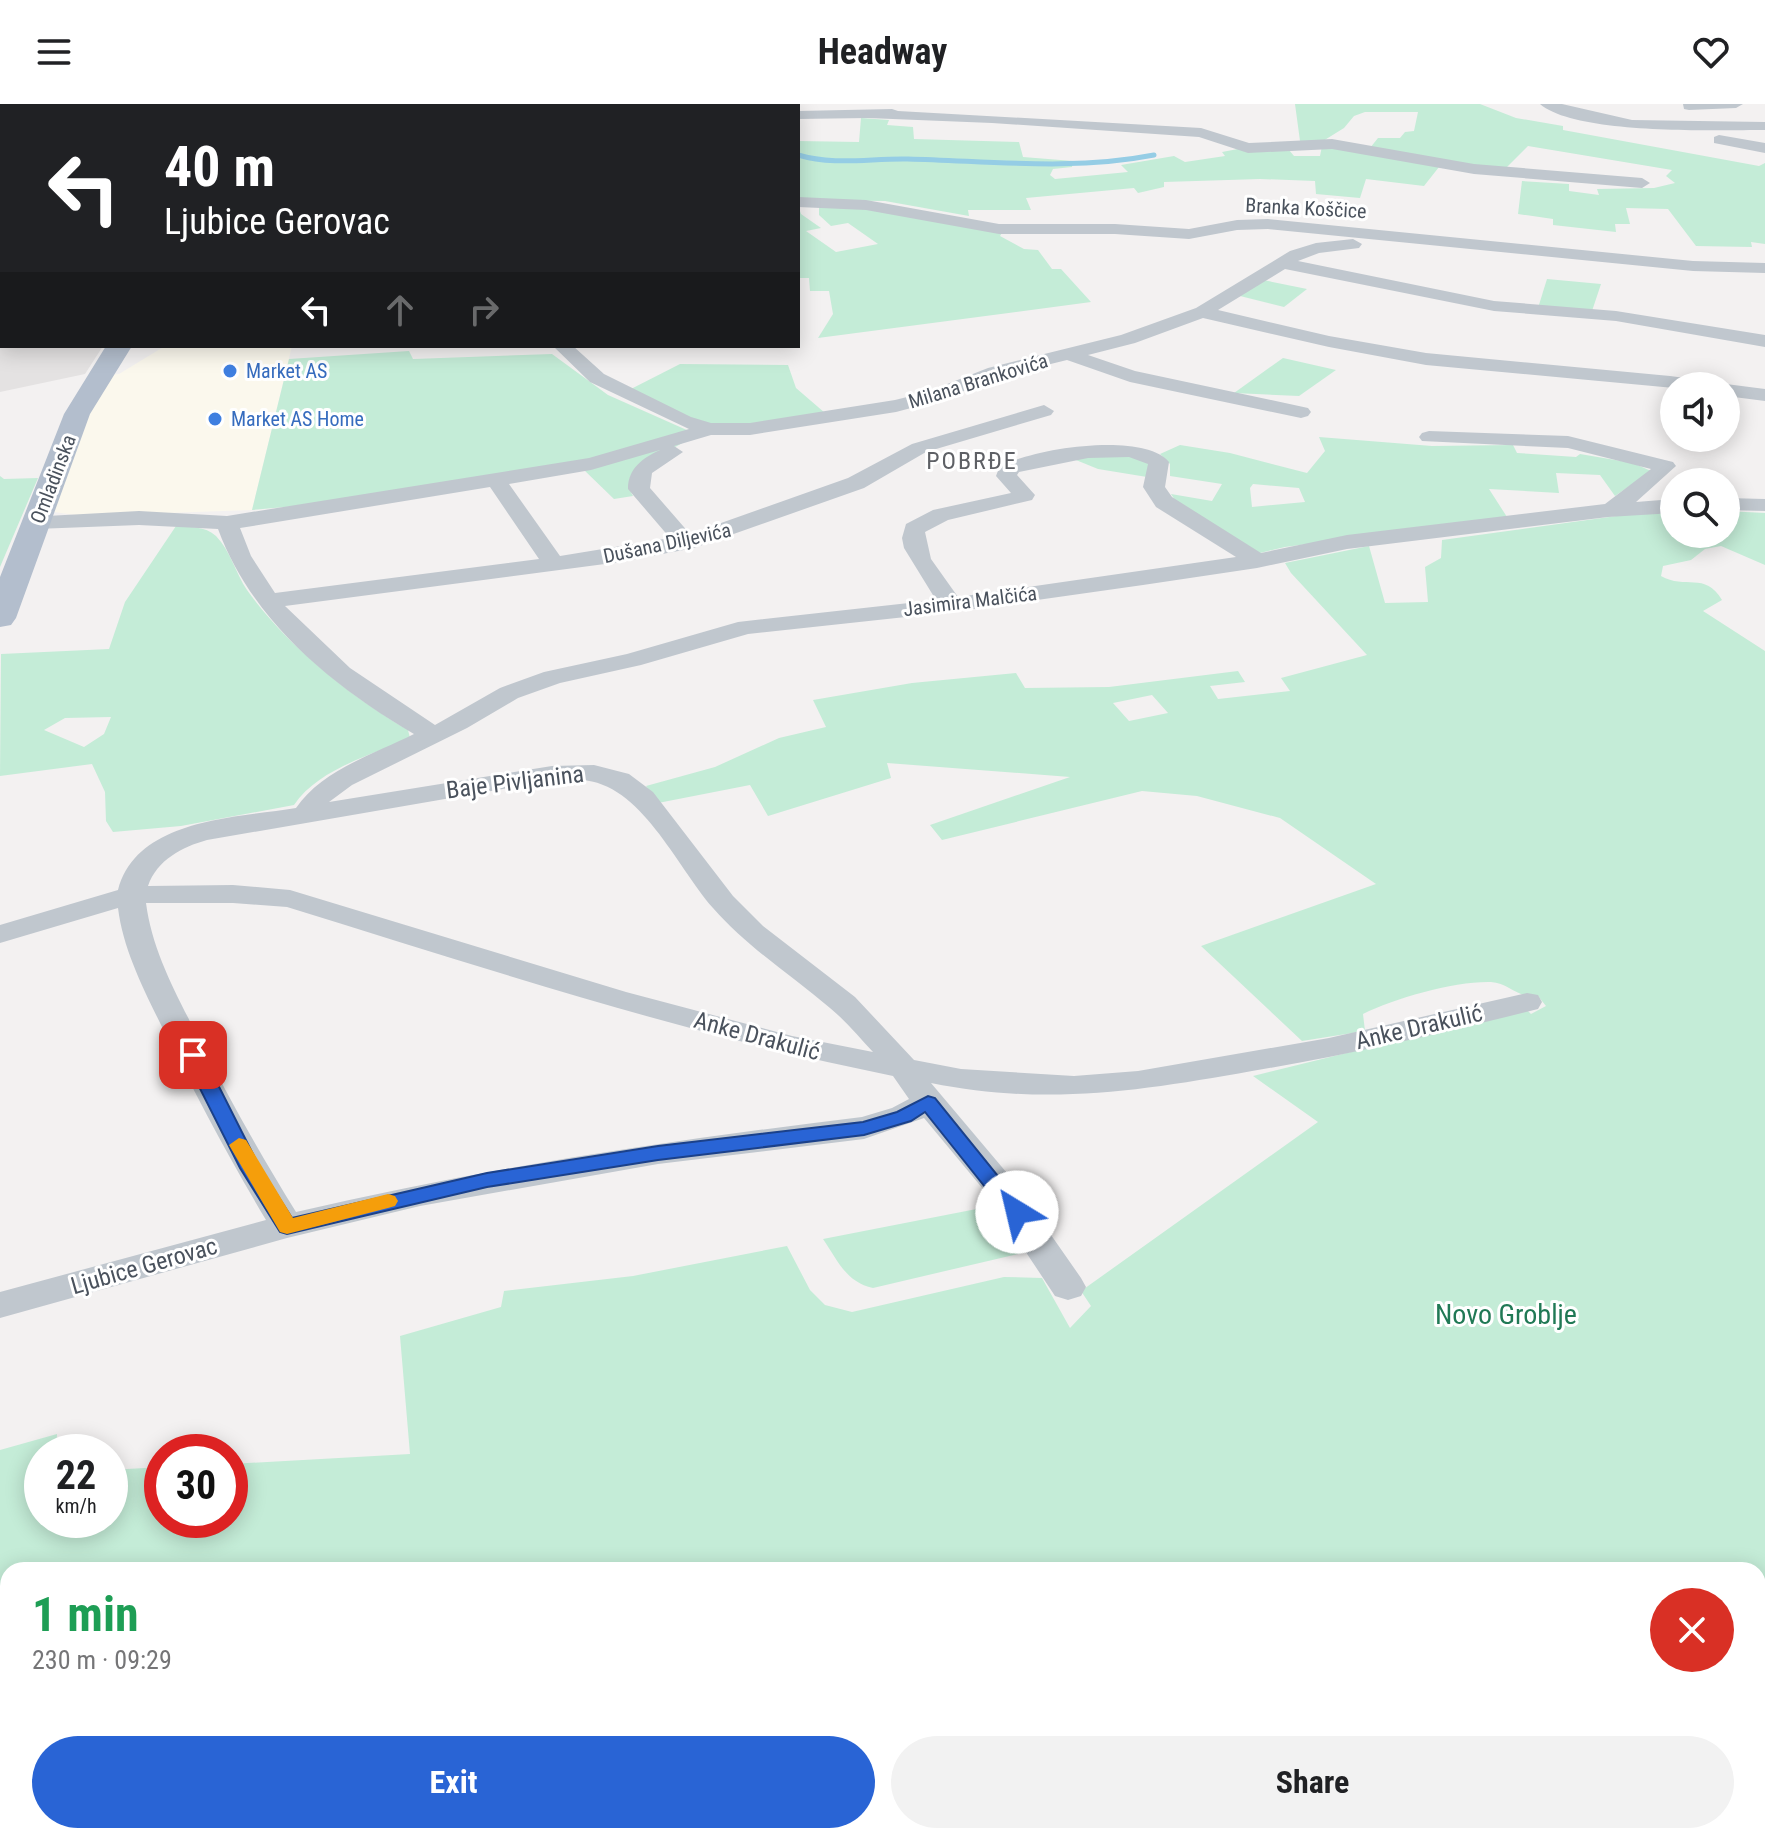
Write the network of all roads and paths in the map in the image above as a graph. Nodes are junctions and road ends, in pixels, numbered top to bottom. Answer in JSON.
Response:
{"nodes":[{"id":1,"x":928,"y":104,"type":"edge"},
{"id":2,"x":1547,"y":104,"type":"edge"},
{"id":3,"x":1736,"y":104,"type":"edge"},
{"id":4,"x":1611,"y":105,"type":"edge"},
{"id":5,"x":1674,"y":106,"type":"edge"},
{"id":6,"x":800,"y":115,"type":"edge"},
{"id":7,"x":873,"y":115,"type":"junction"},
{"id":8,"x":1593,"y":118,"type":"junction"},
{"id":9,"x":1615,"y":122,"type":"junction"},
{"id":10,"x":1765,"y":126,"type":"edge"},
{"id":11,"x":1765,"y":148,"type":"edge"},
{"id":12,"x":1642,"y":183,"type":"dead end"},
{"id":13,"x":800,"y":202,"type":"edge"},
{"id":14,"x":1394,"y":236,"type":"junction"},
{"id":15,"x":1281,"y":263,"type":"junction"},
{"id":16,"x":1765,"y":268,"type":"edge"},
{"id":17,"x":1202,"y":312,"type":"junction"},
{"id":18,"x":1765,"y":341,"type":"edge"},
{"id":19,"x":118,"y":348,"type":"edge"},
{"id":20,"x":564,"y":348,"type":"edge"},
{"id":21,"x":1068,"y":354,"type":"junction"},
{"id":22,"x":1660,"y":380,"type":"edge"},
{"id":23,"x":1740,"y":392,"type":"edge"},
{"id":24,"x":1765,"y":395,"type":"edge"},
{"id":25,"x":1044,"y":411,"type":"dead end"},
{"id":26,"x":1301,"y":412,"type":"dead end"},
{"id":27,"x":702,"y":432,"type":"junction"},
{"id":28,"x":1429,"y":437,"type":"dead end"},
{"id":29,"x":497,"y":481,"type":"junction"},
{"id":30,"x":1740,"y":504,"type":"edge"},
{"id":31,"x":1765,"y":505,"type":"edge"},
{"id":32,"x":1660,"y":507,"type":"edge"},
{"id":33,"x":1608,"y":510,"type":"junction"},
{"id":34,"x":36,"y":522,"type":"junction"},
{"id":35,"x":227,"y":523,"type":"junction"},
{"id":36,"x":686,"y":543,"type":"junction"},
{"id":37,"x":1257,"y":561,"type":"junction"},
{"id":38,"x":553,"y":563,"type":"junction"},
{"id":39,"x":270,"y":601,"type":"junction"},
{"id":40,"x":952,"y":605,"type":"junction"},
{"id":41,"x":0,"y":618,"type":"edge"},
{"id":42,"x":434,"y":735,"type":"junction"},
{"id":43,"x":306,"y":813,"type":"junction"},
{"id":44,"x":131,"y":895,"type":"junction"},
{"id":45,"x":0,"y":934,"type":"edge"},
{"id":46,"x":1527,"y":1002,"type":"dead end"},
{"id":47,"x":903,"y":1069,"type":"junction"},
{"id":48,"x":928,"y":1102,"type":"junction"},
{"id":49,"x":287,"y":1226,"type":"junction"},
{"id":50,"x":1068,"y":1287,"type":"dead end"},
{"id":51,"x":0,"y":1305,"type":"edge"}],
"edges":[{"from":1,"to":7,"type":"street"},
{"from":2,"to":8,"type":"street"},
{"from":3,"to":5,"type":"street"},
{"from":4,"to":8,"type":"street"},
{"from":6,"to":7,"type":"street"},
{"from":7,"to":12,"type":"street"},
{"from":8,"to":9,"type":"street"},
{"from":9,"to":10,"type":"street"},
{"from":9,"to":11,"type":"street"},
{"from":13,"to":14,"type":"street","name":"Branka Koščice"},
{"from":14,"to":15,"type":"street","name":"Milana Brankovića"},
{"from":14,"to":16,"type":"street","name":"Branka Koščice"},
{"from":15,"to":17,"type":"street","name":"Milana Brankovića"},
{"from":15,"to":18,"type":"street"},
{"from":17,"to":21,"type":"street","name":"Milana Brankovića"},
{"from":17,"to":22,"type":"street"},
{"from":19,"to":34,"type":"main road","name":"Omladinska"},
{"from":20,"to":27,"type":"street","name":"Milana Brankovića"},
{"from":21,"to":26,"type":"street"},
{"from":21,"to":27,"type":"street","name":"Milana Brankovića"},
{"from":23,"to":24,"type":"street"},
{"from":25,"to":36,"type":"street","name":"Dušana Diljevića"},
{"from":27,"to":29,"type":"street"},
{"from":27,"to":36,"type":"street"},
{"from":28,"to":33,"type":"street"},
{"from":29,"to":35,"type":"street"},
{"from":29,"to":38,"type":"street"},
{"from":30,"to":31,"type":"street"},
{"from":32,"to":33,"type":"street","name":"Jasimira Malčića"},
{"from":33,"to":37,"type":"street","name":"Jasimira Malčića"},
{"from":34,"to":35,"type":"street"},
{"from":34,"to":41,"type":"main road","name":"Omladinska"},
{"from":35,"to":39,"type":"street"},
{"from":36,"to":38,"type":"street","name":"Dušana Diljevića"},
{"from":37,"to":40,"type":"street","name":"Jasimira Malčića"},
{"from":37,"to":40,"type":"street"},
{"from":38,"to":39,"type":"street","name":"Dušana Diljevića"},
{"from":39,"to":42,"type":"street"},
{"from":40,"to":42,"type":"street","name":"Jasimira Malčića"},
{"from":42,"to":43,"type":"street","name":"Jasimira Malčića"},
{"from":43,"to":44,"type":"street","name":"Baje Pivljanina"},
{"from":43,"to":47,"type":"street","name":"Baje Pivljanina"},
{"from":44,"to":45,"type":"street","name":"Anke Drakulić"},
{"from":44,"to":47,"type":"street","name":"Anke Drakulić"},
{"from":44,"to":49,"type":"street"},
{"from":46,"to":47,"type":"street","name":"Anke Drakulić"},
{"from":47,"to":48,"type":"street"},
{"from":48,"to":49,"type":"street","name":"Ljubice Gerovac"},
{"from":48,"to":50,"type":"street"},
{"from":49,"to":51,"type":"street","name":"Ljubice Gerovac"}]}
